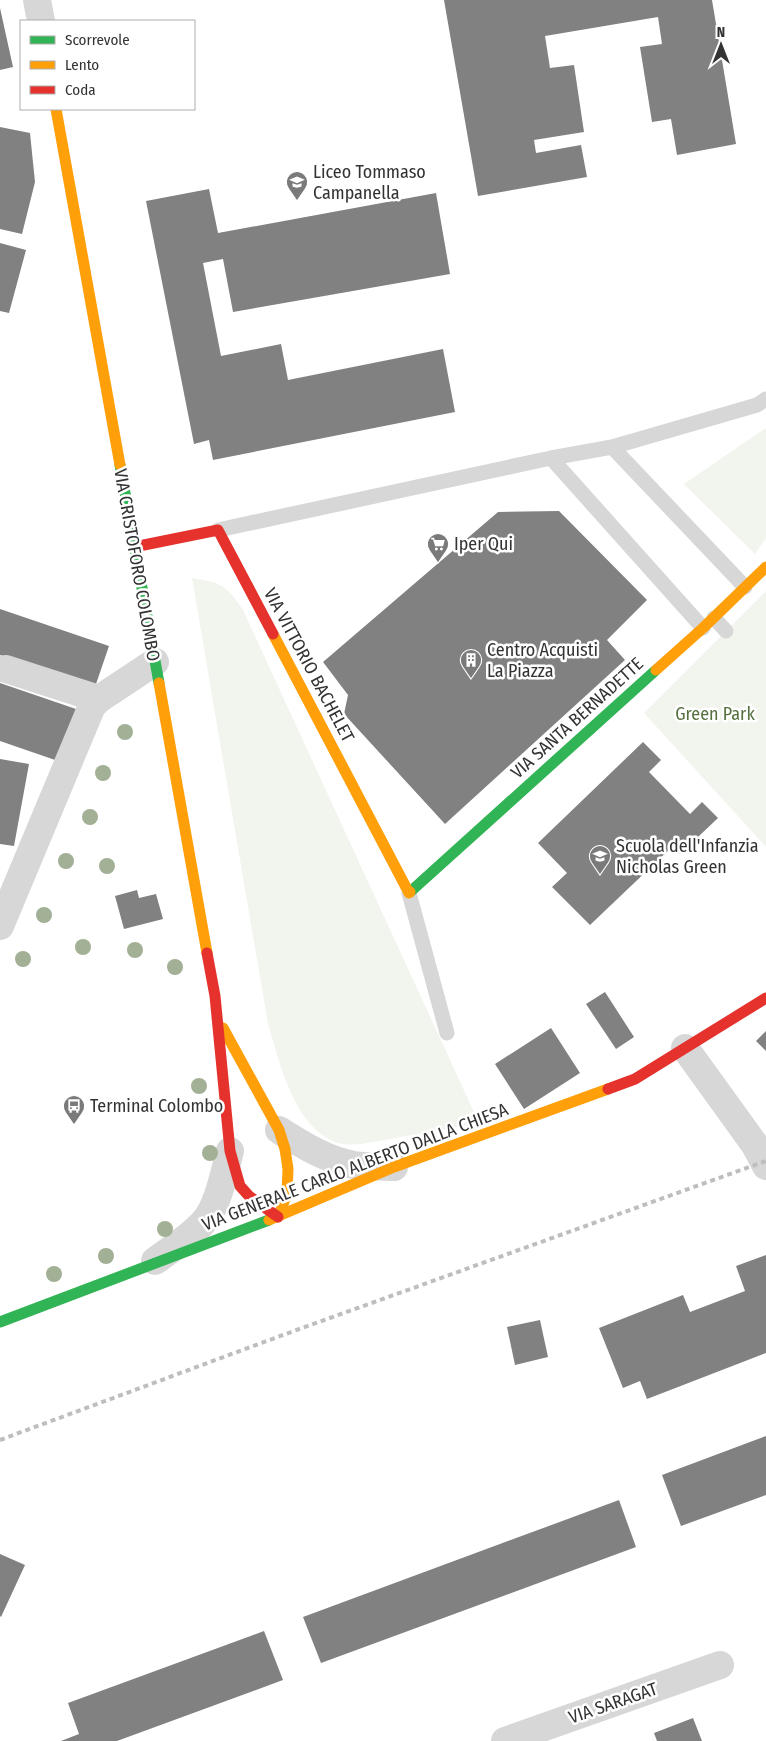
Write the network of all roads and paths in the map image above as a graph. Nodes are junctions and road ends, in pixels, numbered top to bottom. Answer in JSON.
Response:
{"nodes":[{"id":1,"x":37,"y":0,"type":"edge"},
{"id":2,"x":40,"y":20,"type":"edge"},
{"id":3,"x":56,"y":110,"type":"edge"},
{"id":4,"x":766,"y":399,"type":"edge"},
{"id":5,"x":612,"y":447,"type":"junction"},
{"id":6,"x":550,"y":458,"type":"junction"},
{"id":7,"x":218,"y":530,"type":"junction"},
{"id":8,"x":134,"y":547,"type":"junction"},
{"id":9,"x":766,"y":567,"type":"edge"},
{"id":10,"x":745,"y":587,"type":"junction"},
{"id":11,"x":709,"y":623,"type":"junction"},
{"id":12,"x":726,"y":631,"type":"dead end"},
{"id":13,"x":154,"y":662,"type":"junction"},
{"id":14,"x":6,"y":669,"type":"dead end"},
{"id":15,"x":99,"y":699,"type":"junction"},
{"id":16,"x":409,"y":893,"type":"junction"},
{"id":17,"x":0,"y":926,"type":"edge"},
{"id":18,"x":766,"y":998,"type":"edge"},
{"id":19,"x":218,"y":1021,"type":"junction"},
{"id":20,"x":447,"y":1033,"type":"dead end"},
{"id":21,"x":685,"y":1048,"type":"junction"},
{"id":22,"x":280,"y":1130,"type":"junction"},
{"id":23,"x":230,"y":1151,"type":"junction"},
{"id":24,"x":766,"y":1166,"type":"edge"},
{"id":25,"x":394,"y":1167,"type":"junction"},
{"id":26,"x":278,"y":1217,"type":"junction"},
{"id":27,"x":148,"y":1267,"type":"junction"},
{"id":28,"x":0,"y":1322,"type":"edge"},
{"id":29,"x":720,"y":1665,"type":"dead end"},
{"id":30,"x":505,"y":1741,"type":"edge"}],
"edges":[{"from":1,"to":2,"type":"street"},
{"from":3,"to":8,"type":"street","name":"VIA CRISTOFORO COLOMBO"},
{"from":4,"to":5,"type":"lane"},
{"from":5,"to":6,"type":"lane"},
{"from":5,"to":10,"type":"lane"},
{"from":6,"to":7,"type":"lane"},
{"from":6,"to":11,"type":"lane"},
{"from":7,"to":8,"type":"street"},
{"from":7,"to":16,"type":"street","name":"VIA VITTORIO BACHELET"},
{"from":8,"to":13,"type":"street","name":"VIA CRISTOFORO COLOMBO"},
{"from":9,"to":10,"type":"street","name":"VIA SANTA BERNADETTE"},
{"from":10,"to":11,"type":"street","name":"VIA SANTA BERNADETTE"},
{"from":11,"to":12,"type":"lane"},
{"from":11,"to":16,"type":"street","name":"VIA SANTA BERNADETTE"},
{"from":13,"to":15,"type":"street"},
{"from":13,"to":19,"type":"street","name":"VIA CRISTOFORO COLOMBO"},
{"from":14,"to":15,"type":"street"},
{"from":15,"to":17,"type":"street"},
{"from":16,"to":20,"type":"lane"},
{"from":18,"to":21,"type":"street","name":"VIA GENERALE CARLO ALBERTO DALLA CHIESA"},
{"from":19,"to":22,"type":"street","name":"VIA CRISTOFORO COLOMBO"},
{"from":19,"to":23,"type":"street","name":"VIA CRISTOFORO COLOMBO"},
{"from":21,"to":24,"type":"street"},
{"from":21,"to":25,"type":"street","name":"VIA GENERALE CARLO ALBERTO DALLA CHIESA"},
{"from":22,"to":25,"type":"street","name":"VIA CRISTOFORO COLOMBO"},
{"from":22,"to":26,"type":"street","name":"VIA CRISTOFORO COLOMBO"},
{"from":23,"to":26,"type":"street","name":"VIA CRISTOFORO COLOMBO"},
{"from":23,"to":27,"type":"street","name":"VIA CRISTOFORO COLOMBO"},
{"from":25,"to":26,"type":"street","name":"VIA GENERALE CARLO ALBERTO DALLA CHIESA"},
{"from":26,"to":27,"type":"street","name":"VIA GENERALE CARLO ALBERTO DALLA CHIESA"},
{"from":27,"to":28,"type":"street","name":"VIA GENERALE CARLO ALBERTO DALLA CHIESA"},
{"from":29,"to":30,"type":"street","name":"VIA SARAGAT"}]}
